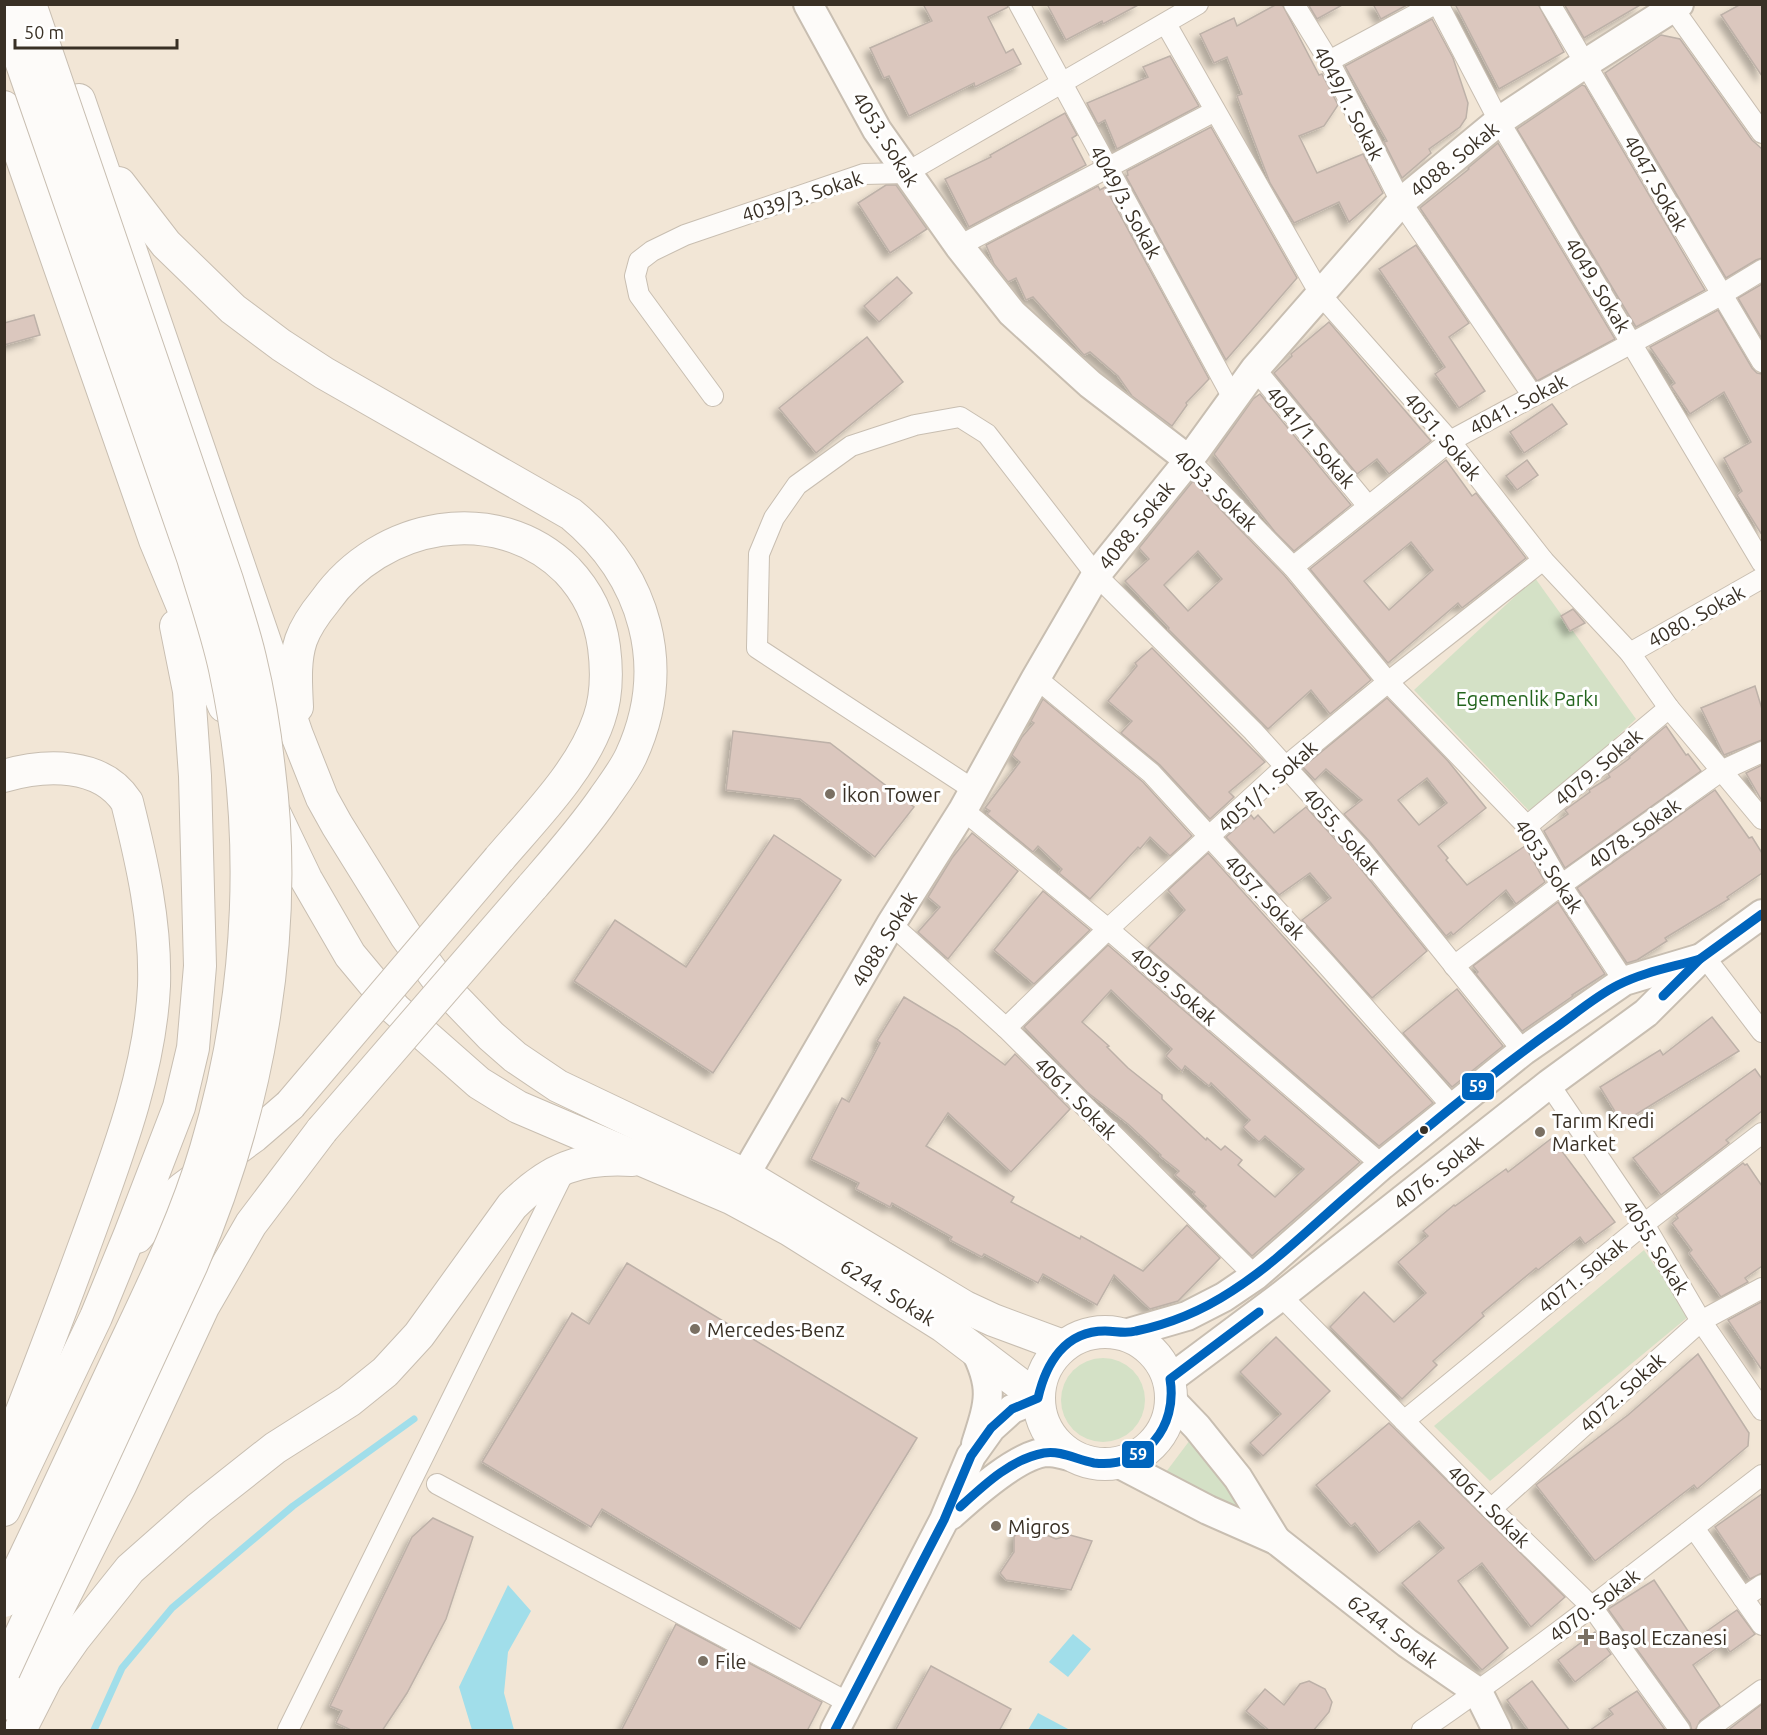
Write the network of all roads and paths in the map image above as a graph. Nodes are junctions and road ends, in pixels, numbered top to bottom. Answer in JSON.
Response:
{"nodes":[{"id":1,"x":30,"y":4,"type":"edge"},
{"id":2,"x":44,"y":4,"type":"edge"},
{"id":3,"x":808,"y":4,"type":"edge"},
{"id":4,"x":1018,"y":4,"type":"edge"},
{"id":5,"x":1198,"y":4,"type":"edge"},
{"id":6,"x":1294,"y":4,"type":"edge"},
{"id":7,"x":1436,"y":4,"type":"edge"},
{"id":8,"x":1550,"y":4,"type":"edge"},
{"id":9,"x":1673,"y":6,"type":"edge"},
{"id":10,"x":4,"y":12,"type":"edge"},
{"id":11,"x":1166,"y":24,"type":"junction"},
{"id":12,"x":1329,"y":61,"type":"junction"},
{"id":13,"x":1586,"y":63,"type":"junction"},
{"id":14,"x":1061,"y":85,"type":"junction"},
{"id":15,"x":4,"y":107,"type":"edge"},
{"id":16,"x":1215,"y":111,"type":"junction"},
{"id":17,"x":1499,"y":122,"type":"junction"},
{"id":18,"x":1762,"y":133,"type":"edge"},
{"id":19,"x":98,"y":155,"type":"junction"},
{"id":20,"x":1108,"y":168,"type":"junction"},
{"id":21,"x":906,"y":173,"type":"junction"},
{"id":22,"x":1401,"y":202,"type":"junction"},
{"id":23,"x":959,"y":246,"type":"junction"},
{"id":24,"x":1762,"y":270,"type":"edge"},
{"id":25,"x":1320,"y":294,"type":"junction"},
{"id":26,"x":1721,"y":296,"type":"junction"},
{"id":27,"x":1632,"y":343,"type":"junction"},
{"id":28,"x":1762,"y":362,"type":"edge"},
{"id":29,"x":1255,"y":369,"type":"junction"},
{"id":30,"x":713,"y":396,"type":"dead end"},
{"id":31,"x":1533,"y":396,"type":"junction"},
{"id":32,"x":1234,"y":400,"type":"junction"},
{"id":33,"x":1450,"y":441,"type":"junction"},
{"id":34,"x":1189,"y":460,"type":"junction"},
{"id":35,"x":1368,"y":506,"type":"junction"},
{"id":36,"x":155,"y":540,"type":"junction"},
{"id":37,"x":1544,"y":560,"type":"junction"},
{"id":38,"x":1762,"y":563,"type":"edge"},
{"id":39,"x":1293,"y":567,"type":"junction"},
{"id":40,"x":1096,"y":575,"type":"junction"},
{"id":41,"x":1762,"y":578,"type":"edge"},
{"id":42,"x":1630,"y":653,"type":"junction"},
{"id":43,"x":1036,"y":678,"type":"junction"},
{"id":44,"x":1388,"y":682,"type":"junction"},
{"id":45,"x":1669,"y":708,"type":"junction"},
{"id":46,"x":297,"y":735,"type":"junction"},
{"id":47,"x":1762,"y":752,"type":"edge"},
{"id":48,"x":1285,"y":767,"type":"junction"},
{"id":49,"x":1720,"y":771,"type":"junction"},
{"id":50,"x":4,"y":776,"type":"edge"},
{"id":51,"x":969,"y":800,"type":"junction"},
{"id":52,"x":1762,"y":819,"type":"edge"},
{"id":53,"x":1527,"y":826,"type":"junction"},
{"id":54,"x":1210,"y":837,"type":"junction"},
{"id":55,"x":1561,"y":885,"type":"junction"},
{"id":56,"x":1762,"y":914,"type":"edge"},
{"id":57,"x":891,"y":924,"type":"junction"},
{"id":58,"x":1108,"y":929,"type":"junction"},
{"id":59,"x":1702,"y":958,"type":"junction"},
{"id":60,"x":1454,"y":966,"type":"junction"},
{"id":61,"x":1624,"y":981,"type":"junction"},
{"id":62,"x":1006,"y":1028,"type":"junction"},
{"id":63,"x":1762,"y":1032,"type":"edge"},
{"id":64,"x":1523,"y":1051,"type":"junction"},
{"id":65,"x":1550,"y":1084,"type":"junction"},
{"id":66,"x":1452,"y":1106,"type":"junction"},
{"id":67,"x":1762,"y":1133,"type":"edge"},
{"id":68,"x":646,"y":1161,"type":"junction"},
{"id":69,"x":1382,"y":1165,"type":"junction"},
{"id":70,"x":568,"y":1166,"type":"junction"},
{"id":71,"x":738,"y":1186,"type":"junction"},
{"id":72,"x":1644,"y":1224,"type":"junction"},
{"id":73,"x":120,"y":1258,"type":"junction"},
{"id":74,"x":1255,"y":1276,"type":"junction"},
{"id":75,"x":1762,"y":1288,"type":"edge"},
{"id":76,"x":1281,"y":1296,"type":"junction"},
{"id":77,"x":1701,"y":1321,"type":"junction"},
{"id":78,"x":1125,"y":1334,"type":"junction"},
{"id":79,"x":1063,"y":1346,"type":"junction"},
{"id":80,"x":974,"y":1348,"type":"junction"},
{"id":81,"x":1171,"y":1390,"type":"junction"},
{"id":82,"x":1038,"y":1398,"type":"junction"},
{"id":83,"x":1762,"y":1410,"type":"edge"},
{"id":84,"x":1404,"y":1421,"type":"junction"},
{"id":85,"x":971,"y":1456,"type":"junction"},
{"id":86,"x":4,"y":1457,"type":"edge"},
{"id":87,"x":1075,"y":1457,"type":"junction"},
{"id":88,"x":1118,"y":1463,"type":"junction"},
{"id":89,"x":1762,"y":1475,"type":"edge"},
{"id":90,"x":437,"y":1484,"type":"dead end"},
{"id":91,"x":1491,"y":1509,"type":"junction"},
{"id":92,"x":4,"y":1510,"type":"edge"},
{"id":93,"x":945,"y":1520,"type":"junction"},
{"id":94,"x":1694,"y":1528,"type":"junction"},
{"id":95,"x":1276,"y":1540,"type":"junction"},
{"id":96,"x":1762,"y":1585,"type":"edge"},
{"id":97,"x":1743,"y":1598,"type":"junction"},
{"id":98,"x":4,"y":1601,"type":"edge"},
{"id":99,"x":1592,"y":1607,"type":"junction"},
{"id":100,"x":1762,"y":1625,"type":"edge"},
{"id":101,"x":4,"y":1671,"type":"edge"},
{"id":102,"x":1762,"y":1690,"type":"edge"},
{"id":103,"x":1478,"y":1692,"type":"junction"},
{"id":104,"x":849,"y":1703,"type":"junction"},
{"id":105,"x":4,"y":1716,"type":"edge"},
{"id":106,"x":20,"y":1731,"type":"edge"},
{"id":107,"x":288,"y":1731,"type":"edge"},
{"id":108,"x":835,"y":1731,"type":"edge"},
{"id":109,"x":1422,"y":1731,"type":"edge"},
{"id":110,"x":1497,"y":1731,"type":"edge"},
{"id":111,"x":1680,"y":1731,"type":"edge"},
{"id":112,"x":1707,"y":1731,"type":"edge"}],
"edges":[{"from":1,"to":101,"type":"main road","bridge":true},
{"from":2,"to":19,"type":"main road"},
{"from":3,"to":21,"type":"street","name":"4053. Sokak"},
{"from":4,"to":14,"type":"street","name":"4049/3. Sokak"},
{"from":5,"to":11,"type":"street","name":"4039/3. Sokak"},
{"from":6,"to":12,"type":"street","name":"4049/1. Sokak"},
{"from":7,"to":12,"type":"street"},
{"from":7,"to":17,"type":"street","name":"4049. Sokak"},
{"from":8,"to":13,"type":"street","name":"4047. Sokak"},
{"from":9,"to":13,"type":"street","name":"4088. Sokak"},
{"from":9,"to":18,"type":"street"},
{"from":10,"to":98,"type":"main road","bridge":true},
{"from":11,"to":14,"type":"street","name":"4039/3. Sokak"},
{"from":11,"to":16,"type":"street","name":"4051. Sokak"},
{"from":12,"to":22,"type":"street","name":"4049/1. Sokak"},
{"from":13,"to":17,"type":"street","name":"4088. Sokak"},
{"from":13,"to":26,"type":"street","name":"4047. Sokak"},
{"from":14,"to":20,"type":"street","name":"4049/3. Sokak"},
{"from":14,"to":21,"type":"street","name":"4039/3. Sokak"},
{"from":15,"to":36,"type":"main road"},
{"from":16,"to":20,"type":"street"},
{"from":16,"to":25,"type":"street","name":"4051. Sokak"},
{"from":17,"to":22,"type":"street","name":"4088. Sokak"},
{"from":17,"to":27,"type":"street","name":"4049. Sokak"},
{"from":19,"to":46,"type":"main road"},
{"from":19,"to":105,"type":"main road","bridge":true},
{"from":20,"to":23,"type":"street"},
{"from":20,"to":32,"type":"street","name":"4049/3. Sokak"},
{"from":21,"to":23,"type":"street","name":"4053. Sokak"},
{"from":21,"to":30,"type":"street","name":"4039/3. Sokak"},
{"from":22,"to":25,"type":"street","name":"4088. Sokak"},
{"from":22,"to":31,"type":"street","name":"4049/1. Sokak"},
{"from":23,"to":34,"type":"street","name":"4053. Sokak"},
{"from":24,"to":26,"type":"street","name":"4041. Sokak"},
{"from":25,"to":29,"type":"street","name":"4088. Sokak"},
{"from":25,"to":33,"type":"street","name":"4051. Sokak"},
{"from":26,"to":27,"type":"street","name":"4041. Sokak"},
{"from":26,"to":28,"type":"street","name":"4047. Sokak"},
{"from":27,"to":31,"type":"street","name":"4041. Sokak"},
{"from":27,"to":38,"type":"street","name":"4049. Sokak"},
{"from":29,"to":32,"type":"street","name":"4088. Sokak"},
{"from":29,"to":35,"type":"street","name":"4041/1. Sokak"},
{"from":31,"to":33,"type":"street","name":"4041. Sokak"},
{"from":32,"to":34,"type":"street","name":"4088. Sokak"},
{"from":33,"to":35,"type":"street","name":"4041. Sokak"},
{"from":33,"to":37,"type":"street","name":"4051. Sokak"},
{"from":34,"to":39,"type":"street","name":"4053. Sokak"},
{"from":34,"to":40,"type":"street","name":"4088. Sokak"},
{"from":35,"to":39,"type":"street","name":"4041. Sokak"},
{"from":36,"to":68,"type":"main road"},
{"from":36,"to":73,"type":"main road"},
{"from":37,"to":42,"type":"street","name":"4051. Sokak"},
{"from":37,"to":44,"type":"street","name":"4051/1. Sokak"},
{"from":39,"to":44,"type":"street","name":"4053. Sokak"},
{"from":40,"to":43,"type":"street","name":"4088. Sokak"},
{"from":40,"to":48,"type":"street","name":"4055. Sokak"},
{"from":40,"to":51,"type":"street","name":"4055. Sokak"},
{"from":41,"to":42,"type":"street","name":"4080. Sokak"},
{"from":42,"to":45,"type":"street","name":"4051. Sokak"},
{"from":43,"to":51,"type":"street","name":"4088. Sokak"},
{"from":43,"to":54,"type":"street","name":"4057. Sokak"},
{"from":44,"to":48,"type":"street","name":"4051/1. Sokak"},
{"from":44,"to":53,"type":"street","name":"4053. Sokak"},
{"from":45,"to":49,"type":"street","name":"4051. Sokak"},
{"from":45,"to":53,"type":"street","name":"4079. Sokak"},
{"from":46,"to":71,"type":"main road"},
{"from":46,"to":73,"type":"main road","bridge":true},
{"from":47,"to":49,"type":"street","name":"4078. Sokak"},
{"from":48,"to":54,"type":"street","name":"4051/1. Sokak"},
{"from":48,"to":60,"type":"street","name":"4055. Sokak"},
{"from":49,"to":52,"type":"street","name":"4051. Sokak"},
{"from":49,"to":55,"type":"street","name":"4078. Sokak"},
{"from":50,"to":86,"type":"main road"},
{"from":51,"to":57,"type":"street","name":"4088. Sokak"},
{"from":51,"to":58,"type":"street","name":"4059. Sokak"},
{"from":53,"to":55,"type":"street","name":"4053. Sokak"},
{"from":54,"to":58,"type":"street","name":"4051/1. Sokak"},
{"from":54,"to":66,"type":"street","name":"4057. Sokak"},
{"from":55,"to":60,"type":"street","name":"4078. Sokak"},
{"from":55,"to":61,"type":"street","name":"4053. Sokak"},
{"from":56,"to":59,"type":"street","name":"4076. Sokak"},
{"from":57,"to":62,"type":"street","name":"4061. Sokak"},
{"from":57,"to":71,"type":"street","name":"4088. Sokak"},
{"from":58,"to":62,"type":"street","name":"4051/1. Sokak"},
{"from":58,"to":69,"type":"street","name":"4059. Sokak"},
{"from":59,"to":61,"type":"street","name":"4076. Sokak"},
{"from":59,"to":63,"type":"street"},
{"from":59,"to":65,"type":"street","name":"4076. Sokak"},
{"from":60,"to":64,"type":"street","name":"4055. Sokak"},
{"from":61,"to":64,"type":"street","name":"4076. Sokak"},
{"from":62,"to":74,"type":"street","name":"4061. Sokak"},
{"from":64,"to":66,"type":"street","name":"4076. Sokak"},
{"from":65,"to":72,"type":"street","name":"4055. Sokak"},
{"from":65,"to":76,"type":"street","name":"4076. Sokak"},
{"from":66,"to":69,"type":"street","name":"4076. Sokak"},
{"from":67,"to":72,"type":"street","name":"4071. Sokak"},
{"from":68,"to":70,"type":"main road"},
{"from":68,"to":71,"type":"main road"},
{"from":69,"to":74,"type":"street","name":"4076. Sokak"},
{"from":70,"to":106,"type":"main road"},
{"from":70,"to":107,"type":"street"},
{"from":71,"to":79,"type":"main road","name":"6244. Sokak"},
{"from":71,"to":80,"type":"main road","name":"6244. Sokak"},
{"from":72,"to":77,"type":"street","name":"4055. Sokak"},
{"from":72,"to":84,"type":"street","name":"4071. Sokak"},
{"from":73,"to":92,"type":"main road"},
{"from":74,"to":78,"type":"street","name":"4076. Sokak"},
{"from":75,"to":77,"type":"street","name":"4072. Sokak"},
{"from":76,"to":81,"type":"street","name":"4076. Sokak"},
{"from":76,"to":84,"type":"street","name":"4061. Sokak"},
{"from":77,"to":83,"type":"street","name":"4055. Sokak"},
{"from":77,"to":91,"type":"street","name":"4072. Sokak"},
{"from":78,"to":79,"type":"main road"},
{"from":78,"to":81,"type":"main road"},
{"from":79,"to":82,"type":"main road"},
{"from":80,"to":82,"type":"main road","name":"6244. Sokak"},
{"from":80,"to":85,"type":"street"},
{"from":81,"to":88,"type":"main road"},
{"from":81,"to":95,"type":"street","name":"6244. Sokak"},
{"from":82,"to":85,"type":"street"},
{"from":82,"to":87,"type":"main road"},
{"from":84,"to":91,"type":"street","name":"4061. Sokak"},
{"from":85,"to":93,"type":"street"},
{"from":87,"to":88,"type":"main road"},
{"from":87,"to":93,"type":"street"},
{"from":88,"to":95,"type":"street","name":"6244. Sokak"},
{"from":89,"to":94,"type":"street","name":"4070. Sokak"},
{"from":90,"to":104,"type":"street"},
{"from":91,"to":99,"type":"street","name":"4061. Sokak"},
{"from":93,"to":104,"type":"street"},
{"from":94,"to":97,"type":"street"},
{"from":94,"to":99,"type":"street","name":"4070. Sokak"},
{"from":95,"to":103,"type":"street","name":"6244. Sokak"},
{"from":96,"to":97,"type":"street"},
{"from":97,"to":100,"type":"street"},
{"from":99,"to":103,"type":"street","name":"4070. Sokak"},
{"from":99,"to":111,"type":"street","name":"4061. Sokak"},
{"from":102,"to":112,"type":"street"},
{"from":103,"to":109,"type":"street","name":"4070. Sokak"},
{"from":103,"to":110,"type":"street","name":"6244. Sokak"},
{"from":104,"to":108,"type":"street"}]}
